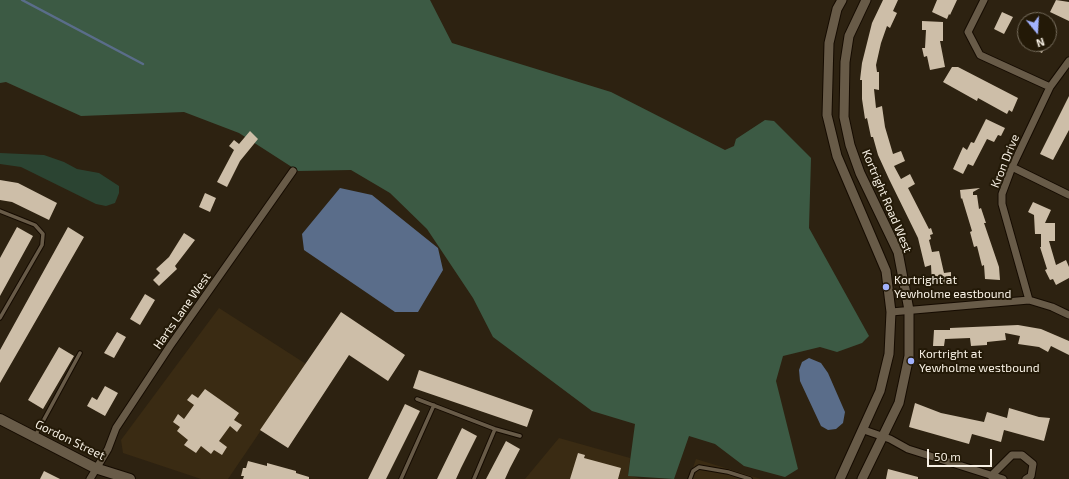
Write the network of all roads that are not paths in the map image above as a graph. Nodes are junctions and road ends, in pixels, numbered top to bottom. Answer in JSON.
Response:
{"nodes":[{"id":1,"x":842,"y":0,"type":"edge"},
{"id":2,"x":866,"y":0,"type":"edge"},
{"id":3,"x":984,"y":0,"type":"edge"},
{"id":4,"x":1069,"y":61,"type":"edge"},
{"id":5,"x":1050,"y":87,"type":"junction"},
{"id":6,"x":1012,"y":167,"type":"junction"},
{"id":7,"x":293,"y":171,"type":"dead end"},
{"id":8,"x":1069,"y":196,"type":"edge"},
{"id":9,"x":0,"y":211,"type":"edge"},
{"id":10,"x":1029,"y":300,"type":"junction"},
{"id":11,"x":909,"y":310,"type":"junction"},
{"id":12,"x":891,"y":312,"type":"junction"},
{"id":13,"x":1069,"y":315,"type":"edge"},
{"id":14,"x":0,"y":318,"type":"edge"},
{"id":15,"x":80,"y":353,"type":"dead end"},
{"id":16,"x":417,"y":399,"type":"dead end"},
{"id":17,"x":434,"y":405,"type":"junction"},
{"id":18,"x":0,"y":419,"type":"edge"},
{"id":19,"x":495,"y":429,"type":"junction"},
{"id":20,"x":864,"y":430,"type":"junction"},
{"id":21,"x":520,"y":436,"type":"dead end"},
{"id":22,"x":35,"y":437,"type":"junction"},
{"id":23,"x":882,"y":437,"type":"junction"},
{"id":24,"x":95,"y":468,"type":"junction"},
{"id":25,"x":991,"y":476,"type":"junction"},
{"id":26,"x":90,"y":479,"type":"edge"},
{"id":27,"x":130,"y":479,"type":"edge"},
{"id":28,"x":401,"y":479,"type":"edge"},
{"id":29,"x":474,"y":479,"type":"edge"},
{"id":30,"x":690,"y":479,"type":"edge"},
{"id":31,"x":750,"y":479,"type":"edge"},
{"id":32,"x":840,"y":479,"type":"edge"},
{"id":33,"x":862,"y":479,"type":"edge"},
{"id":34,"x":1003,"y":479,"type":"edge"},
{"id":35,"x":1026,"y":479,"type":"edge"}],
"edges":[{"from":1,"to":12,"type":"street"},
{"from":2,"to":11,"type":"street","name":"Kortright Road West"},
{"from":3,"to":5,"type":"street"},
{"from":4,"to":5,"type":"street","name":"Kron Drive"},
{"from":5,"to":6,"type":"street","name":"Kron Drive"},
{"from":6,"to":8,"type":"street"},
{"from":6,"to":10,"type":"street","name":"Kron Drive"},
{"from":7,"to":24,"type":"street","name":"Harts Lane West"},
{"from":9,"to":14,"type":"lane"},
{"from":10,"to":11,"type":"street"},
{"from":10,"to":13,"type":"street"},
{"from":11,"to":12,"type":"street"},
{"from":11,"to":23,"type":"street","name":"Kortright Road West"},
{"from":12,"to":20,"type":"street"},
{"from":15,"to":22,"type":"lane"},
{"from":16,"to":17,"type":"lane"},
{"from":17,"to":19,"type":"lane"},
{"from":17,"to":28,"type":"lane"},
{"from":18,"to":22,"type":"main road","name":"Gordon Street"},
{"from":19,"to":21,"type":"lane"},
{"from":19,"to":29,"type":"lane"},
{"from":20,"to":23,"type":"street"},
{"from":20,"to":32,"type":"street"},
{"from":22,"to":24,"type":"main road","name":"Gordon Street"},
{"from":23,"to":25,"type":"street"},
{"from":23,"to":33,"type":"street","name":"Kortright Road West"},
{"from":24,"to":26,"type":"street","name":"Harts Lane West"},
{"from":24,"to":27,"type":"main road","name":"Gordon Street"},
{"from":25,"to":34,"type":"street"},
{"from":25,"to":35,"type":"street"},
{"from":30,"to":31,"type":"lane"}]}
